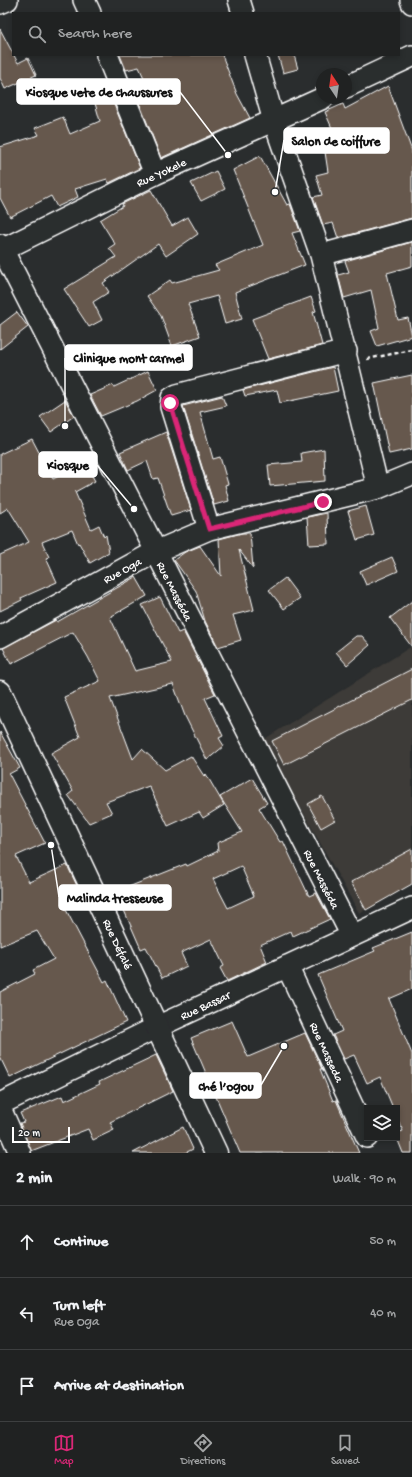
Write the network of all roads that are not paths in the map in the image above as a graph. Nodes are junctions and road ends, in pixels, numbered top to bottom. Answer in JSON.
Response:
{"nodes":[{"id":1,"x":6,"y":0,"type":"edge"},
{"id":2,"x":84,"y":0,"type":"edge"},
{"id":3,"x":239,"y":0,"type":"edge"},
{"id":4,"x":411,"y":0,"type":"edge"},
{"id":5,"x":0,"y":3,"type":"edge"},
{"id":6,"x":412,"y":3,"type":"edge"},
{"id":7,"x":90,"y":12,"type":"edge"},
{"id":8,"x":242,"y":12,"type":"edge"},
{"id":9,"x":107,"y":56,"type":"edge"},
{"id":10,"x":255,"y":56,"type":"edge"},
{"id":11,"x":412,"y":56,"type":"edge"},
{"id":12,"x":352,"y":84,"type":"edge"},
{"id":13,"x":316,"y":101,"type":"edge"},
{"id":14,"x":274,"y":121,"type":"junction"},
{"id":15,"x":155,"y":174,"type":"junction"},
{"id":16,"x":412,"y":230,"type":"edge"},
{"id":17,"x":1,"y":249,"type":"edge"},
{"id":18,"x":321,"y":255,"type":"junction"},
{"id":19,"x":346,"y":351,"type":"junction"},
{"id":20,"x":410,"y":479,"type":"edge"},
{"id":21,"x":378,"y":488,"type":"junction"},
{"id":22,"x":209,"y":529,"type":"junction"},
{"id":23,"x":155,"y":552,"type":"junction"},
{"id":24,"x":0,"y":637,"type":"edge"},
{"id":25,"x":0,"y":692,"type":"edge"},
{"id":26,"x":412,"y":908,"type":"edge"},
{"id":27,"x":352,"y":936,"type":"junction"},
{"id":28,"x":287,"y":966,"type":"junction"},
{"id":29,"x":157,"y":1027,"type":"junction"},
{"id":30,"x":0,"y":1104,"type":"edge"},
{"id":31,"x":0,"y":1108,"type":"edge"},
{"id":32,"x":364,"y":1132,"type":"edge"},
{"id":33,"x":368,"y":1141,"type":"edge"},
{"id":34,"x":20,"y":1153,"type":"edge"},
{"id":35,"x":216,"y":1153,"type":"edge"},
{"id":36,"x":374,"y":1153,"type":"edge"}],
"edges":[{"from":1,"to":5,"type":"street"},
{"from":2,"to":7,"type":"street"},
{"from":3,"to":8,"type":"street"},
{"from":4,"to":6,"type":"street"},
{"from":9,"to":15,"type":"street"},
{"from":10,"to":14,"type":"street"},
{"from":11,"to":12,"type":"street"},
{"from":13,"to":14,"type":"street","name":"Rue Yokele"},
{"from":14,"to":15,"type":"street","name":"Rue Yokele"},
{"from":14,"to":18,"type":"street"},
{"from":15,"to":17,"type":"street","name":"Rue Yokele"},
{"from":16,"to":18,"type":"street"},
{"from":17,"to":23,"type":"street","name":"Rue Masséda"},
{"from":18,"to":19,"type":"street"},
{"from":19,"to":21,"type":"street"},
{"from":19,"to":22,"type":"street"},
{"from":20,"to":21,"type":"street","name":"Rue Oga"},
{"from":21,"to":22,"type":"street","name":"Rue Oga"},
{"from":22,"to":23,"type":"street","name":"Rue Oga"},
{"from":23,"to":24,"type":"street","name":"Rue Oga"},
{"from":23,"to":27,"type":"street","name":"Rue Masséda"},
{"from":25,"to":29,"type":"street","name":"Rue Défalé"},
{"from":26,"to":27,"type":"street","name":"Rue Bassar"},
{"from":27,"to":28,"type":"street","name":"Rue Bassar"},
{"from":28,"to":29,"type":"street","name":"Rue Bassar"},
{"from":28,"to":32,"type":"street","name":"Rue Masseda"},
{"from":29,"to":30,"type":"street","name":"Rue Bassar"},
{"from":29,"to":35,"type":"street","name":"Rue Défalé"},
{"from":31,"to":34,"type":"street"},
{"from":33,"to":36,"type":"street","name":"Rue Masseda"}]}
